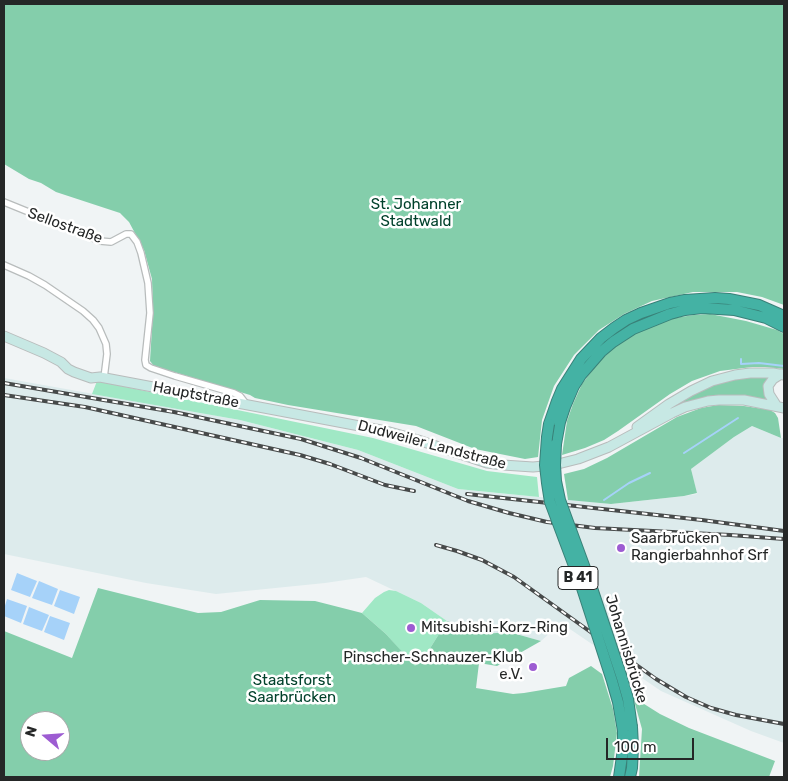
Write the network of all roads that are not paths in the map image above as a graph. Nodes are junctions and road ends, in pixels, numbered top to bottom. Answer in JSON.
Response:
{"nodes":[{"id":1,"x":4,"y":202,"type":"edge"},
{"id":2,"x":4,"y":265,"type":"edge"},
{"id":3,"x":784,"y":316,"type":"edge"},
{"id":4,"x":784,"y":328,"type":"edge"},
{"id":5,"x":4,"y":336,"type":"edge"},
{"id":6,"x":783,"y":375,"type":"edge"},
{"id":7,"x":102,"y":377,"type":"junction"},
{"id":8,"x":247,"y":405,"type":"junction"},
{"id":9,"x":780,"y":407,"type":"edge"},
{"id":10,"x":291,"y":413,"type":"joint"},
{"id":11,"x":627,"y":436,"type":"junction"},
{"id":12,"x":628,"y":729,"type":"junction"},
{"id":13,"x":619,"y":777,"type":"edge"},
{"id":14,"x":630,"y":777,"type":"edge"}],
"edges":[{"from":1,"to":8,"type":"street","name":"Sellostraße"},
{"from":2,"to":7,"type":"street"},
{"from":3,"to":12,"type":"highway","name":"Johannisbrücke","number":"B 41","bridge":true},
{"from":4,"to":12,"type":"highway","name":"Johannisbrücke","number":"B 41","bridge":true},
{"from":5,"to":7,"type":"main road","name":"Hauptstraße"},
{"from":6,"to":9,"type":"main road"},
{"from":6,"to":11,"type":"main road","name":"Dudweiler Landstraße"},
{"from":7,"to":8,"type":"main road","name":"Hauptstraße"},
{"from":8,"to":10,"type":"main road","name":"Hauptstraße"},
{"from":9,"to":11,"type":"main road","name":"Dudweiler Landstraße"},
{"from":10,"to":11,"type":"main road","name":"Dudweiler Landstraße"},
{"from":12,"to":13,"type":"highway","number":"B 41"},
{"from":12,"to":14,"type":"highway","number":"B 41"}]}
